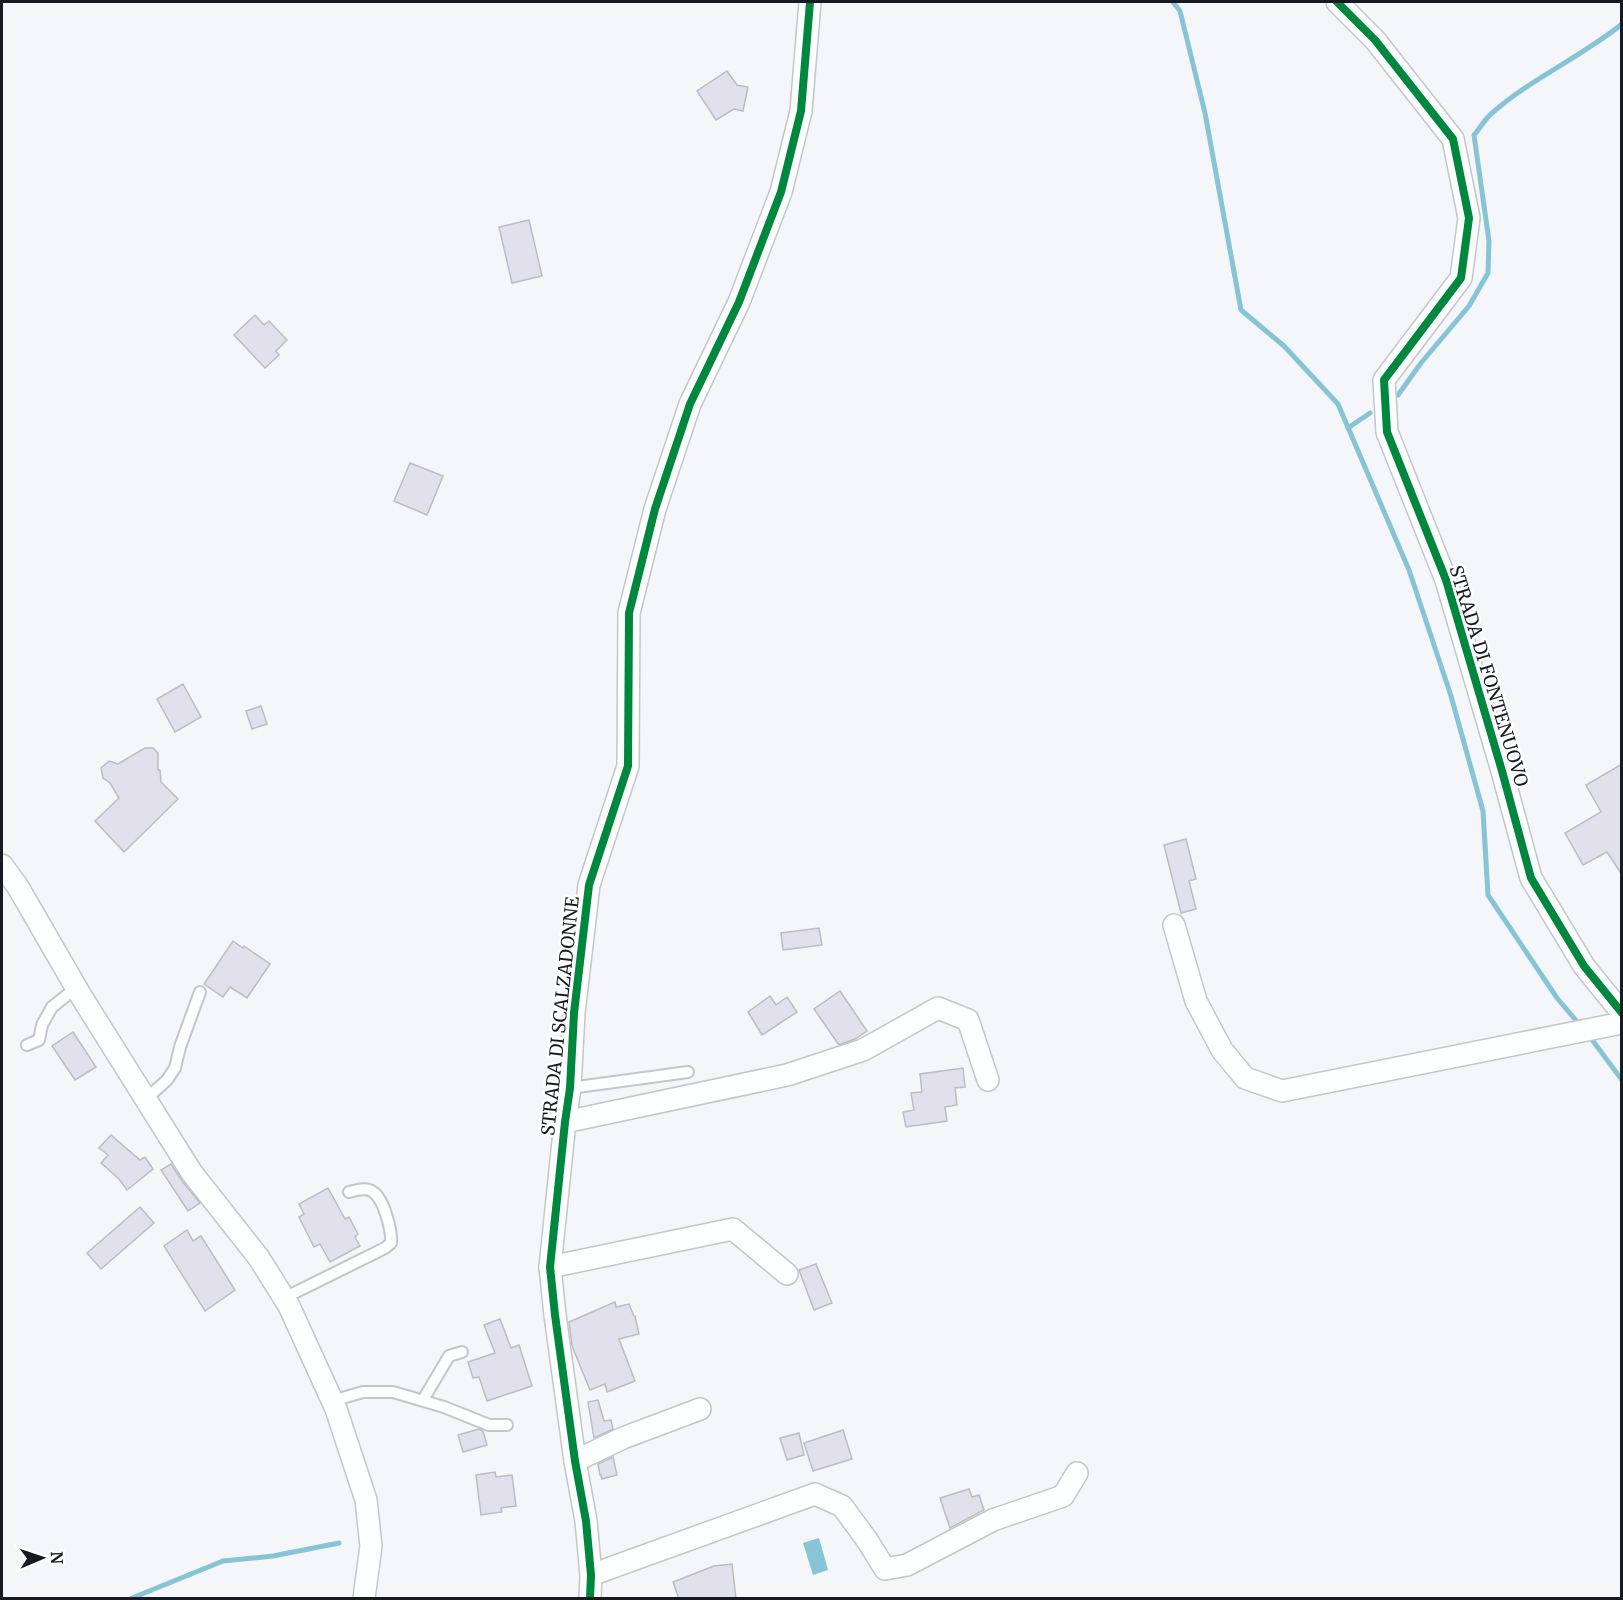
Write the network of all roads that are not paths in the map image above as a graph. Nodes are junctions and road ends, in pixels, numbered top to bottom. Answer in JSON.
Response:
{"nodes":[{"id":1,"x":810,"y":2,"type":"edge"},
{"id":2,"x":1337,"y":2,"type":"edge"},
{"id":3,"x":2,"y":865,"type":"edge"},
{"id":4,"x":1174,"y":925,"type":"dead end"},
{"id":5,"x":76,"y":988,"type":"junction"},
{"id":6,"x":200,"y":992,"type":"dead end"},
{"id":7,"x":1622,"y":1013,"type":"edge"},
{"id":8,"x":1622,"y":1023,"type":"edge"},
{"id":9,"x":27,"y":1046,"type":"dead end"},
{"id":10,"x":688,"y":1072,"type":"dead end"},
{"id":11,"x":988,"y":1080,"type":"dead end"},
{"id":12,"x":570,"y":1088,"type":"junction"},
{"id":13,"x":146,"y":1099,"type":"junction"},
{"id":14,"x":565,"y":1122,"type":"junction"},
{"id":15,"x":349,"y":1192,"type":"dead end"},
{"id":16,"x":550,"y":1267,"type":"junction"},
{"id":17,"x":787,"y":1274,"type":"dead end"},
{"id":18,"x":284,"y":1298,"type":"junction"},
{"id":19,"x":462,"y":1352,"type":"dead end"},
{"id":20,"x":423,"y":1400,"type":"junction"},
{"id":21,"x":332,"y":1401,"type":"junction"},
{"id":22,"x":700,"y":1409,"type":"dead end"},
{"id":23,"x":507,"y":1425,"type":"dead end"},
{"id":24,"x":575,"y":1461,"type":"junction"},
{"id":25,"x":1077,"y":1473,"type":"dead end"},
{"id":26,"x":591,"y":1575,"type":"junction"},
{"id":27,"x":364,"y":1599,"type":"edge"},
{"id":28,"x":590,"y":1599,"type":"edge"}],
"edges":[{"from":1,"to":12,"type":"street","name":"STRADA DI SCALZADONNE"},
{"from":2,"to":7,"type":"street","name":"STRADA DI FONTENUOVO"},
{"from":3,"to":5,"type":"street"},
{"from":4,"to":8,"type":"street"},
{"from":5,"to":9,"type":"lane"},
{"from":5,"to":13,"type":"street"},
{"from":6,"to":13,"type":"lane"},
{"from":10,"to":12,"type":"lane"},
{"from":11,"to":14,"type":"street"},
{"from":12,"to":14,"type":"street","name":"STRADA DI SCALZADONNE"},
{"from":13,"to":18,"type":"street"},
{"from":14,"to":16,"type":"street","name":"STRADA DI SCALZADONNE"},
{"from":15,"to":18,"type":"lane"},
{"from":16,"to":17,"type":"street"},
{"from":16,"to":24,"type":"street","name":"STRADA DI SCALZADONNE"},
{"from":18,"to":21,"type":"street"},
{"from":19,"to":20,"type":"lane"},
{"from":20,"to":21,"type":"lane"},
{"from":20,"to":23,"type":"lane"},
{"from":21,"to":27,"type":"street"},
{"from":22,"to":24,"type":"street"},
{"from":24,"to":26,"type":"street","name":"STRADA DI SCALZADONNE"},
{"from":25,"to":26,"type":"street"},
{"from":26,"to":28,"type":"street","name":"STRADA DI SCALZADONNE"}]}
